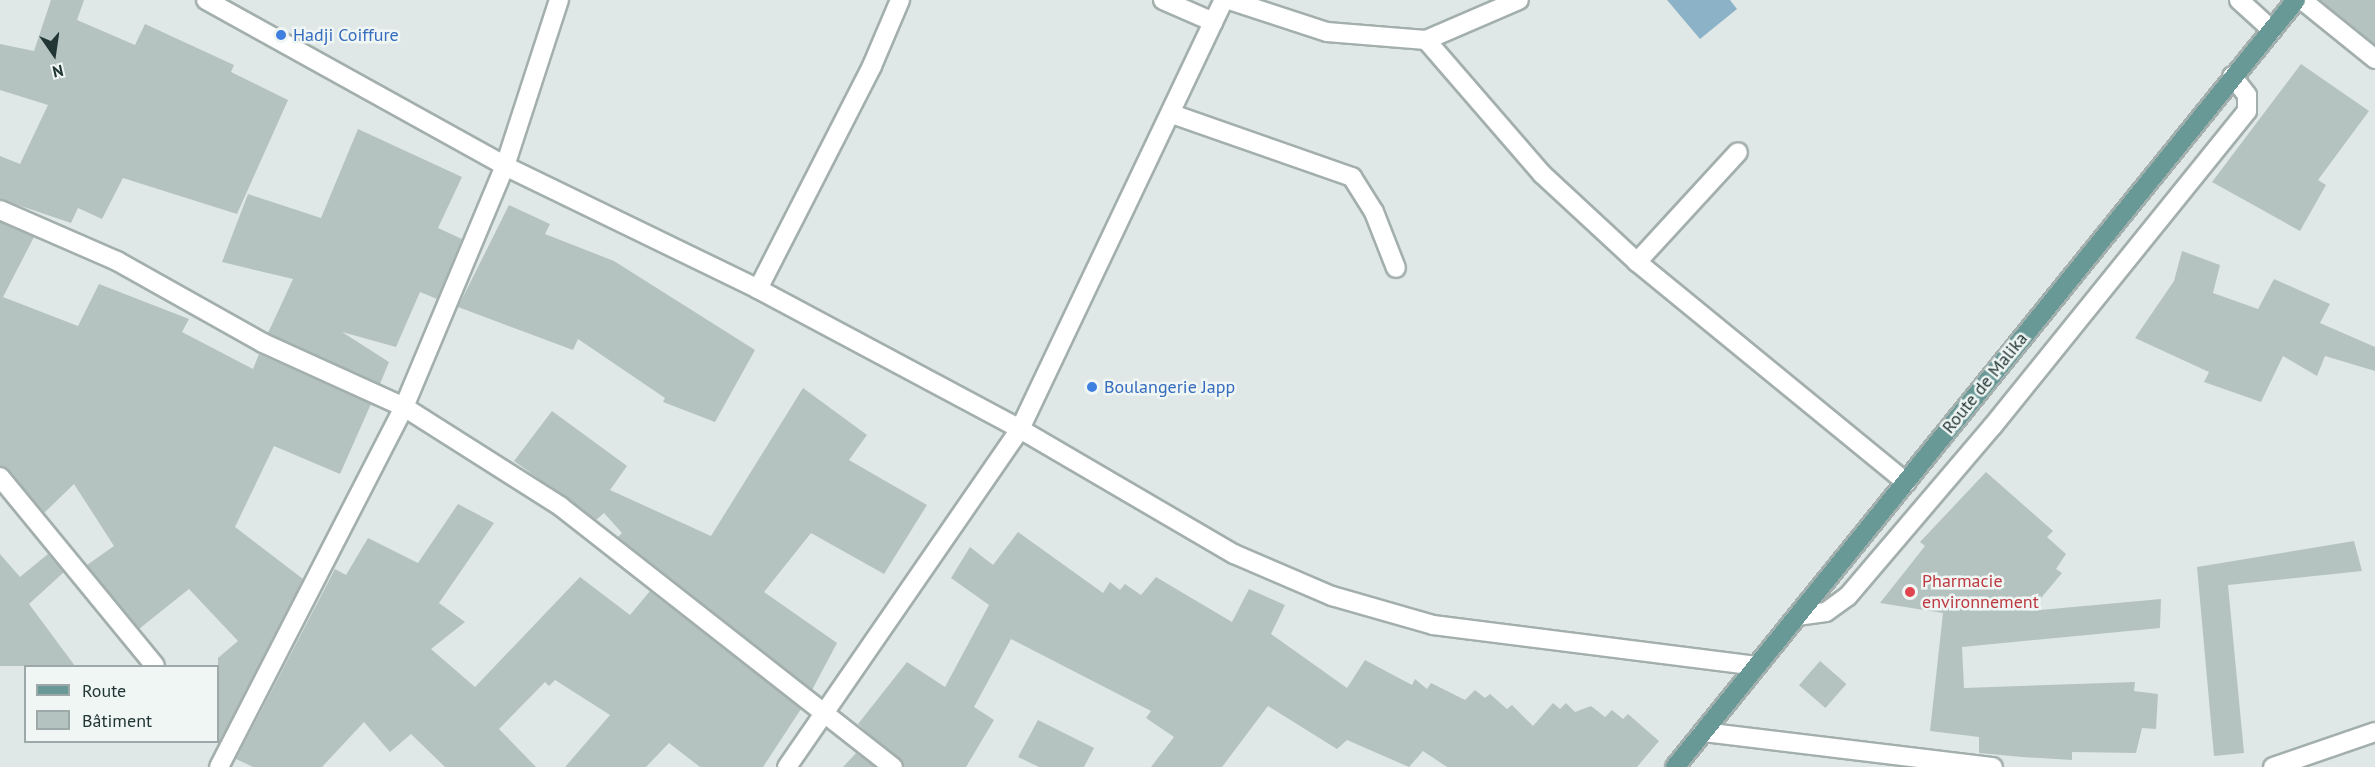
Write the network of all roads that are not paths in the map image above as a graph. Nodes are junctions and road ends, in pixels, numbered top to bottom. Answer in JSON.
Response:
{"nodes":[{"id":1,"x":206,"y":0,"type":"edge"},
{"id":2,"x":559,"y":0,"type":"edge"},
{"id":3,"x":900,"y":0,"type":"edge"},
{"id":4,"x":1163,"y":0,"type":"edge"},
{"id":5,"x":1224,"y":0,"type":"edge"},
{"id":6,"x":1229,"y":0,"type":"edge"},
{"id":7,"x":1519,"y":0,"type":"edge"},
{"id":8,"x":2239,"y":0,"type":"edge"},
{"id":9,"x":2296,"y":0,"type":"edge"},
{"id":10,"x":2302,"y":0,"type":"edge"},
{"id":11,"x":1213,"y":22,"type":"junction"},
{"id":12,"x":2272,"y":30,"type":"junction"},
{"id":13,"x":1426,"y":40,"type":"junction"},
{"id":14,"x":2375,"y":60,"type":"edge"},
{"id":15,"x":2232,"y":76,"type":"junction"},
{"id":16,"x":1172,"y":114,"type":"junction"},
{"id":17,"x":1738,"y":152,"type":"dead end"},
{"id":18,"x":505,"y":166,"type":"junction"},
{"id":19,"x":0,"y":210,"type":"edge"},
{"id":20,"x":1637,"y":262,"type":"junction"},
{"id":21,"x":1396,"y":268,"type":"dead end"},
{"id":22,"x":758,"y":289,"type":"junction"},
{"id":23,"x":404,"y":407,"type":"junction"},
{"id":24,"x":1020,"y":429,"type":"junction"},
{"id":25,"x":0,"y":477,"type":"edge"},
{"id":26,"x":1906,"y":482,"type":"junction"},
{"id":27,"x":1797,"y":616,"type":"junction"},
{"id":28,"x":154,"y":665,"type":"edge"},
{"id":29,"x":1756,"y":666,"type":"junction"},
{"id":30,"x":825,"y":713,"type":"junction"},
{"id":31,"x":1702,"y":732,"type":"junction"},
{"id":32,"x":2375,"y":732,"type":"edge"},
{"id":33,"x":222,"y":754,"type":"edge"},
{"id":34,"x":787,"y":767,"type":"edge"},
{"id":35,"x":893,"y":767,"type":"edge"},
{"id":36,"x":1675,"y":767,"type":"edge"},
{"id":37,"x":1993,"y":767,"type":"edge"},
{"id":38,"x":2273,"y":767,"type":"edge"}],
"edges":[{"from":1,"to":18,"type":"street"},
{"from":2,"to":18,"type":"street"},
{"from":3,"to":22,"type":"street"},
{"from":4,"to":11,"type":"street"},
{"from":5,"to":11,"type":"street"},
{"from":6,"to":13,"type":"street"},
{"from":7,"to":13,"type":"street"},
{"from":8,"to":12,"type":"street"},
{"from":9,"to":12,"type":"main road","name":"Route de Malika"},
{"from":10,"to":14,"type":"street"},
{"from":11,"to":16,"type":"street"},
{"from":12,"to":15,"type":"main road","name":"Route de Malika"},
{"from":13,"to":20,"type":"street"},
{"from":15,"to":26,"type":"main road","name":"Route de Malika"},
{"from":15,"to":27,"type":"street"},
{"from":16,"to":21,"type":"street"},
{"from":16,"to":24,"type":"street"},
{"from":17,"to":20,"type":"street"},
{"from":18,"to":22,"type":"street"},
{"from":18,"to":23,"type":"street"},
{"from":19,"to":23,"type":"street"},
{"from":20,"to":26,"type":"street"},
{"from":22,"to":24,"type":"street"},
{"from":23,"to":30,"type":"street"},
{"from":23,"to":33,"type":"street"},
{"from":24,"to":29,"type":"street"},
{"from":24,"to":30,"type":"street"},
{"from":25,"to":28,"type":"street"},
{"from":26,"to":27,"type":"main road","name":"Route de Malika"},
{"from":27,"to":29,"type":"main road","name":"Route de Malika"},
{"from":29,"to":31,"type":"main road","name":"Route de Malika"},
{"from":30,"to":34,"type":"street"},
{"from":30,"to":35,"type":"street"},
{"from":31,"to":36,"type":"main road","name":"Route de Malika"},
{"from":31,"to":37,"type":"street"},
{"from":32,"to":38,"type":"street"}]}
